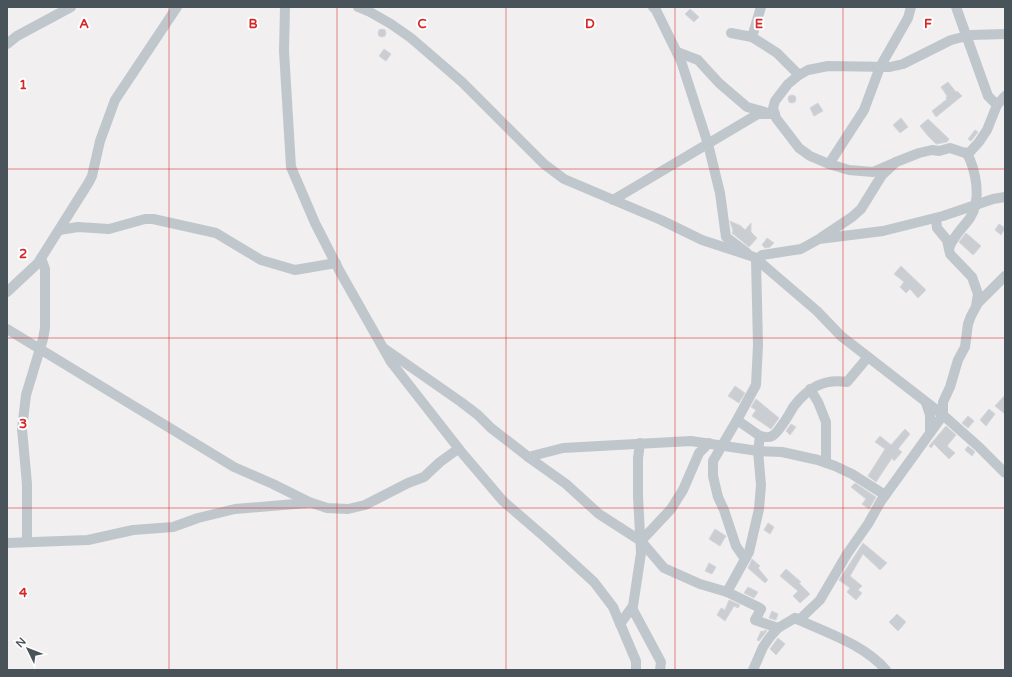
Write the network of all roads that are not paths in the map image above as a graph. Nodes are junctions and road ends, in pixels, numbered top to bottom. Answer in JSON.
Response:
{"nodes":[{"id":1,"x":71,"y":7,"type":"edge"},
{"id":2,"x":177,"y":7,"type":"edge"},
{"id":3,"x":285,"y":7,"type":"edge"},
{"id":4,"x":358,"y":7,"type":"edge"},
{"id":5,"x":761,"y":7,"type":"edge"},
{"id":6,"x":911,"y":7,"type":"edge"},
{"id":7,"x":956,"y":7,"type":"edge"},
{"id":8,"x":655,"y":8,"type":"edge"},
{"id":9,"x":732,"y":33,"type":"dead end"},
{"id":10,"x":1005,"y":34,"type":"edge"},
{"id":11,"x":966,"y":36,"type":"junction"},
{"id":12,"x":752,"y":37,"type":"junction"},
{"id":13,"x":7,"y":44,"type":"edge"},
{"id":14,"x":677,"y":52,"type":"junction"},
{"id":15,"x":880,"y":67,"type":"junction"},
{"id":16,"x":799,"y":75,"type":"junction"},
{"id":17,"x":1005,"y":96,"type":"edge"},
{"id":18,"x":997,"y":105,"type":"junction"},
{"id":19,"x":775,"y":114,"type":"junction"},
{"id":20,"x":708,"y":144,"type":"junction"},
{"id":21,"x":967,"y":153,"type":"junction"},
{"id":22,"x":896,"y":162,"type":"junction"},
{"id":23,"x":829,"y":164,"type":"junction"},
{"id":24,"x":1005,"y":197,"type":"edge"},
{"id":25,"x":613,"y":200,"type":"junction"},
{"id":26,"x":976,"y":204,"type":"junction"},
{"id":27,"x":936,"y":218,"type":"junction"},
{"id":28,"x":59,"y":230,"type":"junction"},
{"id":29,"x":819,"y":239,"type":"junction"},
{"id":30,"x":949,"y":248,"type":"junction"},
{"id":31,"x":42,"y":258,"type":"junction"},
{"id":32,"x":755,"y":259,"type":"junction"},
{"id":33,"x":336,"y":263,"type":"junction"},
{"id":34,"x":1005,"y":276,"type":"edge"},
{"id":35,"x":7,"y":292,"type":"edge"},
{"id":36,"x":975,"y":308,"type":"junction"},
{"id":37,"x":7,"y":329,"type":"edge"},
{"id":38,"x":383,"y":347,"type":"junction"},
{"id":39,"x":40,"y":350,"type":"junction"},
{"id":40,"x":868,"y":357,"type":"junction"},
{"id":41,"x":810,"y":389,"type":"junction"},
{"id":42,"x":925,"y":402,"type":"junction"},
{"id":43,"x":943,"y":415,"type":"junction"},
{"id":44,"x":736,"y":420,"type":"junction"},
{"id":45,"x":930,"y":432,"type":"junction"},
{"id":46,"x":760,"y":436,"type":"junction"},
{"id":47,"x":640,"y":443,"type":"junction"},
{"id":48,"x":709,"y":443,"type":"junction"},
{"id":49,"x":722,"y":445,"type":"junction"},
{"id":50,"x":458,"y":449,"type":"junction"},
{"id":51,"x":758,"y":451,"type":"junction"},
{"id":52,"x":528,"y":457,"type":"junction"},
{"id":53,"x":826,"y":463,"type":"junction"},
{"id":54,"x":1005,"y":473,"type":"edge"},
{"id":55,"x":885,"y":495,"type":"junction"},
{"id":56,"x":309,"y":502,"type":"junction"},
{"id":57,"x":27,"y":541,"type":"junction"},
{"id":58,"x":641,"y":541,"type":"junction"},
{"id":59,"x":7,"y":543,"type":"edge"},
{"id":60,"x":745,"y":559,"type":"junction"},
{"id":61,"x":727,"y":592,"type":"junction"},
{"id":62,"x":632,"y":608,"type":"junction"},
{"id":63,"x":795,"y":618,"type":"junction"},
{"id":64,"x":620,"y":624,"type":"junction"},
{"id":65,"x":778,"y":628,"type":"junction"},
{"id":66,"x":636,"y":670,"type":"edge"},
{"id":67,"x":660,"y":670,"type":"edge"},
{"id":68,"x":753,"y":670,"type":"edge"},
{"id":69,"x":886,"y":670,"type":"edge"}],
"edges":[{"from":1,"to":13,"type":"street"},
{"from":2,"to":28,"type":"street"},
{"from":3,"to":33,"type":"street"},
{"from":4,"to":25,"type":"street"},
{"from":5,"to":12,"type":"street"},
{"from":6,"to":15,"type":"street"},
{"from":7,"to":11,"type":"street"},
{"from":8,"to":14,"type":"street"},
{"from":9,"to":12,"type":"street"},
{"from":10,"to":11,"type":"street"},
{"from":11,"to":15,"type":"street"},
{"from":11,"to":18,"type":"street"},
{"from":12,"to":16,"type":"street"},
{"from":14,"to":19,"type":"street"},
{"from":14,"to":20,"type":"street"},
{"from":15,"to":16,"type":"street"},
{"from":15,"to":23,"type":"street"},
{"from":16,"to":19,"type":"street"},
{"from":17,"to":18,"type":"street"},
{"from":18,"to":21,"type":"street"},
{"from":19,"to":20,"type":"street"},
{"from":19,"to":23,"type":"street"},
{"from":20,"to":25,"type":"street"},
{"from":20,"to":32,"type":"street"},
{"from":21,"to":22,"type":"street"},
{"from":21,"to":26,"type":"street"},
{"from":22,"to":23,"type":"street"},
{"from":22,"to":29,"type":"street"},
{"from":24,"to":26,"type":"street"},
{"from":25,"to":32,"type":"street"},
{"from":26,"to":27,"type":"street"},
{"from":26,"to":30,"type":"street"},
{"from":27,"to":29,"type":"street"},
{"from":27,"to":30,"type":"street"},
{"from":28,"to":31,"type":"street"},
{"from":28,"to":33,"type":"street"},
{"from":29,"to":32,"type":"street"},
{"from":30,"to":36,"type":"street"},
{"from":31,"to":35,"type":"street"},
{"from":31,"to":39,"type":"street"},
{"from":32,"to":40,"type":"street"},
{"from":32,"to":44,"type":"street"},
{"from":33,"to":38,"type":"street"},
{"from":34,"to":36,"type":"street"},
{"from":36,"to":43,"type":"street"},
{"from":37,"to":39,"type":"street"},
{"from":38,"to":50,"type":"street"},
{"from":38,"to":52,"type":"street"},
{"from":39,"to":56,"type":"street"},
{"from":39,"to":57,"type":"street"},
{"from":40,"to":41,"type":"street"},
{"from":40,"to":42,"type":"street"},
{"from":41,"to":46,"type":"street"},
{"from":41,"to":53,"type":"street"},
{"from":42,"to":43,"type":"street"},
{"from":42,"to":45,"type":"street"},
{"from":43,"to":45,"type":"street"},
{"from":43,"to":54,"type":"street"},
{"from":44,"to":46,"type":"street"},
{"from":44,"to":49,"type":"street"},
{"from":45,"to":55,"type":"street"},
{"from":46,"to":51,"type":"street"},
{"from":47,"to":48,"type":"street"},
{"from":47,"to":52,"type":"street"},
{"from":47,"to":58,"type":"street"},
{"from":48,"to":49,"type":"street"},
{"from":48,"to":58,"type":"street"},
{"from":49,"to":51,"type":"street"},
{"from":49,"to":60,"type":"street"},
{"from":50,"to":56,"type":"street"},
{"from":50,"to":64,"type":"street"},
{"from":51,"to":53,"type":"street"},
{"from":51,"to":60,"type":"street"},
{"from":52,"to":58,"type":"street"},
{"from":53,"to":55,"type":"street"},
{"from":55,"to":63,"type":"street"},
{"from":56,"to":57,"type":"street"},
{"from":57,"to":59,"type":"street"},
{"from":58,"to":61,"type":"street"},
{"from":58,"to":62,"type":"street"},
{"from":60,"to":61,"type":"street"},
{"from":61,"to":65,"type":"street"},
{"from":62,"to":64,"type":"street"},
{"from":62,"to":67,"type":"street"},
{"from":63,"to":65,"type":"street"},
{"from":63,"to":69,"type":"street"},
{"from":64,"to":66,"type":"street"},
{"from":65,"to":68,"type":"street"}]}
